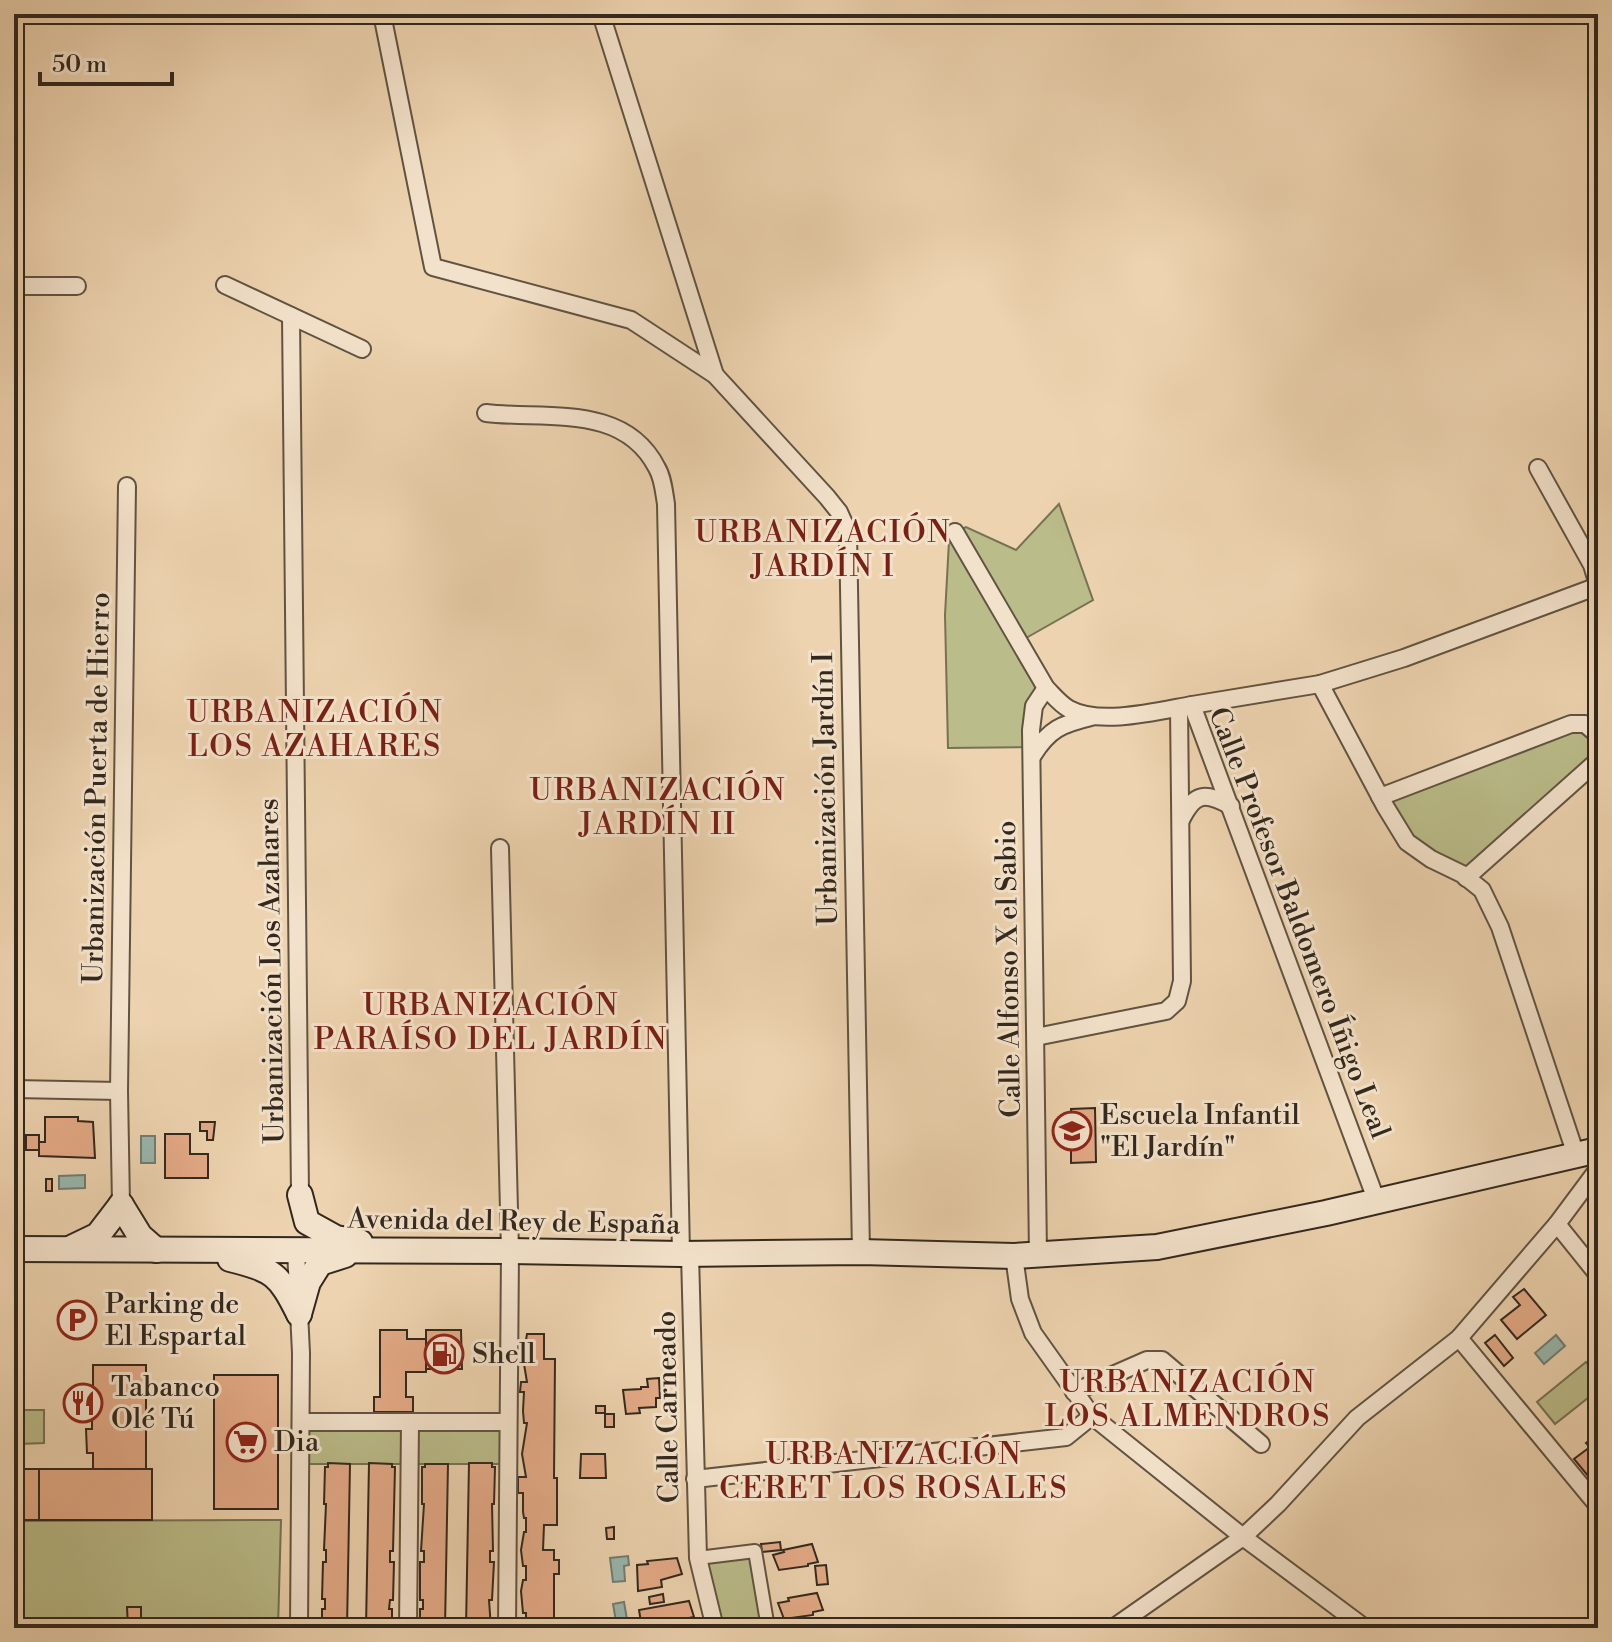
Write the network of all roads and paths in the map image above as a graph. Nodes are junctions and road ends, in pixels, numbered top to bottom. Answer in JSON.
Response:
{"nodes":[{"id":1,"x":382,"y":14,"type":"edge"},
{"id":2,"x":601,"y":14,"type":"edge"},
{"id":3,"x":225,"y":285,"type":"dead end"},
{"id":4,"x":14,"y":286,"type":"edge"},
{"id":5,"x":77,"y":286,"type":"dead end"},
{"id":6,"x":291,"y":316,"type":"junction"},
{"id":7,"x":362,"y":349,"type":"dead end"},
{"id":8,"x":715,"y":375,"type":"junction"},
{"id":9,"x":486,"y":413,"type":"dead end"},
{"id":10,"x":1538,"y":468,"type":"dead end"},
{"id":11,"x":127,"y":486,"type":"dead end"},
{"id":12,"x":955,"y":532,"type":"dead end"},
{"id":13,"x":1598,"y":586,"type":"edge"},
{"id":14,"x":1320,"y":684,"type":"junction"},
{"id":15,"x":1046,"y":688,"type":"junction"},
{"id":16,"x":1185,"y":706,"type":"junction"},
{"id":17,"x":1091,"y":717,"type":"junction"},
{"id":18,"x":1598,"y":735,"type":"edge"},
{"id":19,"x":1032,"y":756,"type":"junction"},
{"id":20,"x":1598,"y":757,"type":"edge"},
{"id":21,"x":1380,"y":797,"type":"junction"},
{"id":22,"x":1231,"y":806,"type":"junction"},
{"id":23,"x":1180,"y":822,"type":"junction"},
{"id":24,"x":500,"y":848,"type":"dead end"},
{"id":25,"x":1466,"y":878,"type":"junction"},
{"id":26,"x":1036,"y":1037,"type":"junction"},
{"id":27,"x":14,"y":1089,"type":"edge"},
{"id":28,"x":119,"y":1091,"type":"junction"},
{"id":29,"x":1587,"y":1153,"type":"edge"},
{"id":30,"x":1598,"y":1169,"type":"edge"},
{"id":31,"x":300,"y":1195,"type":"junction"},
{"id":32,"x":1377,"y":1202,"type":"junction"},
{"id":33,"x":121,"y":1205,"type":"junction"},
{"id":34,"x":1557,"y":1224,"type":"junction"},
{"id":35,"x":14,"y":1249,"type":"edge"},
{"id":36,"x":68,"y":1249,"type":"junction"},
{"id":37,"x":105,"y":1250,"type":"junction"},
{"id":38,"x":161,"y":1250,"type":"junction"},
{"id":39,"x":264,"y":1250,"type":"junction"},
{"id":40,"x":296,"y":1250,"type":"junction"},
{"id":41,"x":359,"y":1251,"type":"junction"},
{"id":42,"x":422,"y":1251,"type":"junction"},
{"id":43,"x":510,"y":1251,"type":"junction"},
{"id":44,"x":861,"y":1252,"type":"junction"},
{"id":45,"x":686,"y":1254,"type":"junction"},
{"id":46,"x":1026,"y":1255,"type":"junction"},
{"id":47,"x":1598,"y":1275,"type":"edge"},
{"id":48,"x":289,"y":1314,"type":"junction"},
{"id":49,"x":1459,"y":1338,"type":"junction"},
{"id":50,"x":1074,"y":1392,"type":"junction"},
{"id":51,"x":1092,"y":1416,"type":"junction"},
{"id":52,"x":301,"y":1422,"type":"junction"},
{"id":53,"x":507,"y":1422,"type":"junction"},
{"id":54,"x":410,"y":1423,"type":"junction"},
{"id":55,"x":1261,"y":1444,"type":"dead end"},
{"id":56,"x":695,"y":1479,"type":"junction"},
{"id":57,"x":1598,"y":1506,"type":"edge"},
{"id":58,"x":1243,"y":1537,"type":"junction"},
{"id":59,"x":698,"y":1558,"type":"junction"},
{"id":60,"x":299,"y":1628,"type":"edge"},
{"id":61,"x":408,"y":1628,"type":"edge"},
{"id":62,"x":507,"y":1628,"type":"edge"},
{"id":63,"x":715,"y":1628,"type":"edge"},
{"id":64,"x":768,"y":1628,"type":"edge"},
{"id":65,"x":1113,"y":1628,"type":"edge"},
{"id":66,"x":1365,"y":1628,"type":"edge"}],
"edges":[{"from":1,"to":8,"type":"street","name":"Urbanización Jardín I"},
{"from":2,"to":8,"type":"street","name":"Urbanización Jardín I"},
{"from":3,"to":6,"type":"street"},
{"from":4,"to":5,"type":"street"},
{"from":6,"to":7,"type":"street"},
{"from":6,"to":31,"type":"street","name":"Urbanización Los Azahares"},
{"from":8,"to":44,"type":"street","name":"Urbanización Jardín I"},
{"from":9,"to":45,"type":"street"},
{"from":10,"to":13,"type":"street"},
{"from":11,"to":28,"type":"street","name":"Urbanización Puerta de Hierro"},
{"from":12,"to":15,"type":"street"},
{"from":13,"to":14,"type":"street"},
{"from":14,"to":16,"type":"street"},
{"from":14,"to":21,"type":"street"},
{"from":15,"to":17,"type":"street"},
{"from":15,"to":19,"type":"street","name":"Calle Alfonso X el Sabio"},
{"from":16,"to":17,"type":"street","name":"Calle Profesor Baldomero Íñigo Leal"},
{"from":16,"to":22,"type":"street","name":"Calle Profesor Baldomero Íñigo Leal"},
{"from":16,"to":23,"type":"street"},
{"from":17,"to":19,"type":"street","name":"Calle Profesor Baldomero Íñigo Leal"},
{"from":18,"to":21,"type":"street"},
{"from":19,"to":26,"type":"street","name":"Calle Alfonso X el Sabio"},
{"from":20,"to":25,"type":"street"},
{"from":21,"to":25,"type":"street"},
{"from":22,"to":23,"type":"street"},
{"from":22,"to":32,"type":"street","name":"Calle Profesor Baldomero Íñigo Leal"},
{"from":23,"to":26,"type":"street"},
{"from":24,"to":43,"type":"street"},
{"from":25,"to":29,"type":"street"},
{"from":26,"to":46,"type":"street","name":"Calle Alfonso X el Sabio"},
{"from":27,"to":28,"type":"street"},
{"from":28,"to":33,"type":"street","name":"Urbanización Puerta de Hierro"},
{"from":29,"to":32,"type":"main road","name":"Avenida del Rey de España"},
{"from":30,"to":34,"type":"street"},
{"from":31,"to":39,"type":"main road"},
{"from":31,"to":42,"type":"main road"},
{"from":32,"to":46,"type":"main road","name":"Avenida del Rey de España"},
{"from":33,"to":36,"type":"main road"},
{"from":33,"to":37,"type":"main road"},
{"from":33,"to":38,"type":"main road"},
{"from":34,"to":47,"type":"street"},
{"from":34,"to":49,"type":"street"},
{"from":35,"to":36,"type":"main road","name":"Avenida del Rey de España"},
{"from":36,"to":37,"type":"main road","name":"Avenida del Rey de España"},
{"from":37,"to":38,"type":"main road","name":"Avenida del Rey de España"},
{"from":38,"to":39,"type":"main road","name":"Avenida del Rey de España"},
{"from":38,"to":48,"type":"main road"},
{"from":39,"to":40,"type":"main road","name":"Avenida del Rey de España"},
{"from":40,"to":41,"type":"main road","name":"Avenida del Rey de España"},
{"from":40,"to":48,"type":"street"},
{"from":41,"to":42,"type":"main road","name":"Avenida del Rey de España"},
{"from":41,"to":48,"type":"main road"},
{"from":42,"to":43,"type":"main road","name":"Avenida del Rey de España"},
{"from":43,"to":45,"type":"main road","name":"Avenida del Rey de España"},
{"from":43,"to":53,"type":"street"},
{"from":44,"to":45,"type":"main road","name":"Avenida del Rey de España"},
{"from":44,"to":46,"type":"main road","name":"Avenida del Rey de España"},
{"from":45,"to":56,"type":"street","name":"Calle Carneado"},
{"from":46,"to":50,"type":"street","name":"Calle Alfonso X el Sabio"},
{"from":48,"to":52,"type":"street"},
{"from":49,"to":57,"type":"street"},
{"from":49,"to":58,"type":"street"},
{"from":50,"to":51,"type":"street","name":"Calle Alfonso X el Sabio"},
{"from":50,"to":55,"type":"street"},
{"from":51,"to":56,"type":"street"},
{"from":51,"to":58,"type":"street","name":"Calle Alfonso X el Sabio"},
{"from":52,"to":54,"type":"street"},
{"from":52,"to":60,"type":"street"},
{"from":53,"to":54,"type":"street"},
{"from":53,"to":62,"type":"street"},
{"from":54,"to":61,"type":"street"},
{"from":56,"to":59,"type":"street","name":"Calle Carneado"},
{"from":58,"to":65,"type":"street"},
{"from":58,"to":66,"type":"street","name":"Calle Alfonso X el Sabio"},
{"from":59,"to":63,"type":"street","name":"Calle Carneado"},
{"from":59,"to":64,"type":"street"}]}
